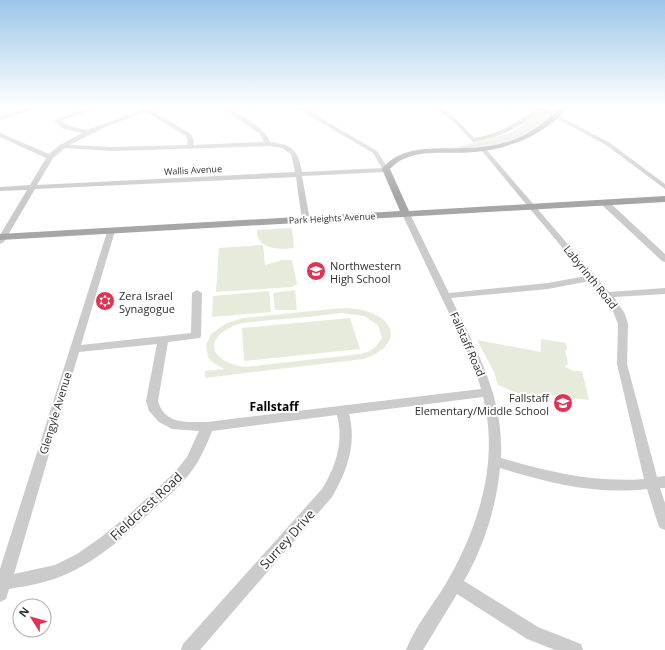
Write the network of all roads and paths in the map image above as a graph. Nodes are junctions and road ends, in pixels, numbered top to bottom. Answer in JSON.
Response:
{"nodes":[{"id":1,"x":3,"y":136,"type":"edge"},
{"id":2,"x":79,"y":136,"type":"edge"},
{"id":3,"x":190,"y":136,"type":"edge"},
{"id":4,"x":265,"y":136,"type":"edge"},
{"id":5,"x":351,"y":136,"type":"edge"},
{"id":6,"x":470,"y":136,"type":"edge"},
{"id":7,"x":494,"y":136,"type":"edge"},
{"id":8,"x":528,"y":136,"type":"edge"},
{"id":9,"x":594,"y":136,"type":"edge"},
{"id":10,"x":9,"y":139,"type":"junction"},
{"id":11,"x":0,"y":142,"type":"edge"},
{"id":12,"x":267,"y":144,"type":"junction"},
{"id":13,"x":62,"y":146,"type":"junction"},
{"id":14,"x":190,"y":147,"type":"junction"},
{"id":15,"x":484,"y":149,"type":"junction"},
{"id":16,"x":50,"y":158,"type":"junction"},
{"id":17,"x":386,"y":169,"type":"junction"},
{"id":18,"x":298,"y":174,"type":"junction"},
{"id":19,"x":665,"y":187,"type":"edge"},
{"id":20,"x":32,"y":188,"type":"junction"},
{"id":21,"x":0,"y":189,"type":"edge"},
{"id":22,"x":665,"y":199,"type":"edge"},
{"id":23,"x":605,"y":203,"type":"junction"},
{"id":24,"x":532,"y":207,"type":"junction"},
{"id":25,"x":406,"y":214,"type":"junction"},
{"id":26,"x":306,"y":220,"type":"junction"},
{"id":27,"x":111,"y":231,"type":"junction"},
{"id":28,"x":1,"y":239,"type":"edge"},
{"id":29,"x":665,"y":259,"type":"edge"},
{"id":30,"x":592,"y":278,"type":"junction"},
{"id":31,"x":665,"y":291,"type":"edge"},
{"id":32,"x":197,"y":293,"type":"dead end"},
{"id":33,"x":607,"y":295,"type":"junction"},
{"id":34,"x":446,"y":296,"type":"junction"},
{"id":35,"x":162,"y":340,"type":"junction"},
{"id":36,"x":75,"y":349,"type":"junction"},
{"id":37,"x":488,"y":392,"type":"junction"},
{"id":38,"x":342,"y":410,"type":"junction"},
{"id":39,"x":207,"y":427,"type":"junction"},
{"id":40,"x":494,"y":460,"type":"junction"},
{"id":41,"x":659,"y":483,"type":"edge"},
{"id":42,"x":665,"y":524,"type":"edge"},
{"id":43,"x":454,"y":583,"type":"junction"},
{"id":44,"x":1,"y":586,"type":"edge"},
{"id":45,"x":188,"y":650,"type":"edge"},
{"id":46,"x":414,"y":650,"type":"edge"},
{"id":47,"x":575,"y":650,"type":"edge"}],
"edges":[{"from":1,"to":10,"type":"street"},
{"from":2,"to":13,"type":"street"},
{"from":3,"to":14,"type":"street"},
{"from":4,"to":12,"type":"street"},
{"from":5,"to":17,"type":"street","name":"Fallstaff Road"},
{"from":6,"to":7,"type":"street"},
{"from":8,"to":15,"type":"main road"},
{"from":9,"to":19,"type":"street"},
{"from":10,"to":11,"type":"street"},
{"from":10,"to":16,"type":"street"},
{"from":12,"to":14,"type":"street"},
{"from":12,"to":18,"type":"street"},
{"from":13,"to":14,"type":"street"},
{"from":13,"to":16,"type":"street"},
{"from":15,"to":17,"type":"main road"},
{"from":15,"to":24,"type":"street","name":"Labyrinth Road"},
{"from":16,"to":20,"type":"street"},
{"from":17,"to":18,"type":"street","name":"Wallis Avenue"},
{"from":17,"to":25,"type":"main road","name":"Fallstaff Road"},
{"from":18,"to":20,"type":"street","name":"Wallis Avenue"},
{"from":18,"to":26,"type":"street"},
{"from":20,"to":21,"type":"street","name":"Wallis Avenue"},
{"from":20,"to":28,"type":"street"},
{"from":22,"to":23,"type":"main road","name":"Park Heights Avenue"},
{"from":23,"to":24,"type":"main road","name":"Park Heights Avenue"},
{"from":23,"to":29,"type":"street"},
{"from":24,"to":25,"type":"main road","name":"Park Heights Avenue"},
{"from":24,"to":30,"type":"street","name":"Labyrinth Road"},
{"from":25,"to":26,"type":"main road","name":"Park Heights Avenue"},
{"from":25,"to":34,"type":"street","name":"Fallstaff Road"},
{"from":26,"to":27,"type":"main road","name":"Park Heights Avenue"},
{"from":27,"to":28,"type":"main road","name":"Park Heights Avenue"},
{"from":27,"to":36,"type":"street","name":"Glengyle Avenue"},
{"from":30,"to":33,"type":"street","name":"Labyrinth Road"},
{"from":30,"to":34,"type":"street"},
{"from":31,"to":33,"type":"street"},
{"from":32,"to":35,"type":"street"},
{"from":33,"to":41,"type":"street","name":"Labyrinth Road"},
{"from":34,"to":37,"type":"street","name":"Fallstaff Road"},
{"from":35,"to":36,"type":"street"},
{"from":35,"to":39,"type":"street"},
{"from":36,"to":44,"type":"street","name":"Glengyle Avenue"},
{"from":37,"to":38,"type":"street"},
{"from":37,"to":40,"type":"street","name":"Fallstaff Road"},
{"from":38,"to":39,"type":"street"},
{"from":38,"to":45,"type":"street","name":"Surrey Drive"},
{"from":39,"to":44,"type":"street","name":"Fieldcrest Road"},
{"from":40,"to":41,"type":"street"},
{"from":40,"to":43,"type":"street","name":"Fallstaff Road"},
{"from":41,"to":42,"type":"street","name":"Labyrinth Road"},
{"from":43,"to":46,"type":"street","name":"Fallstaff Road"},
{"from":43,"to":47,"type":"street"}]}
